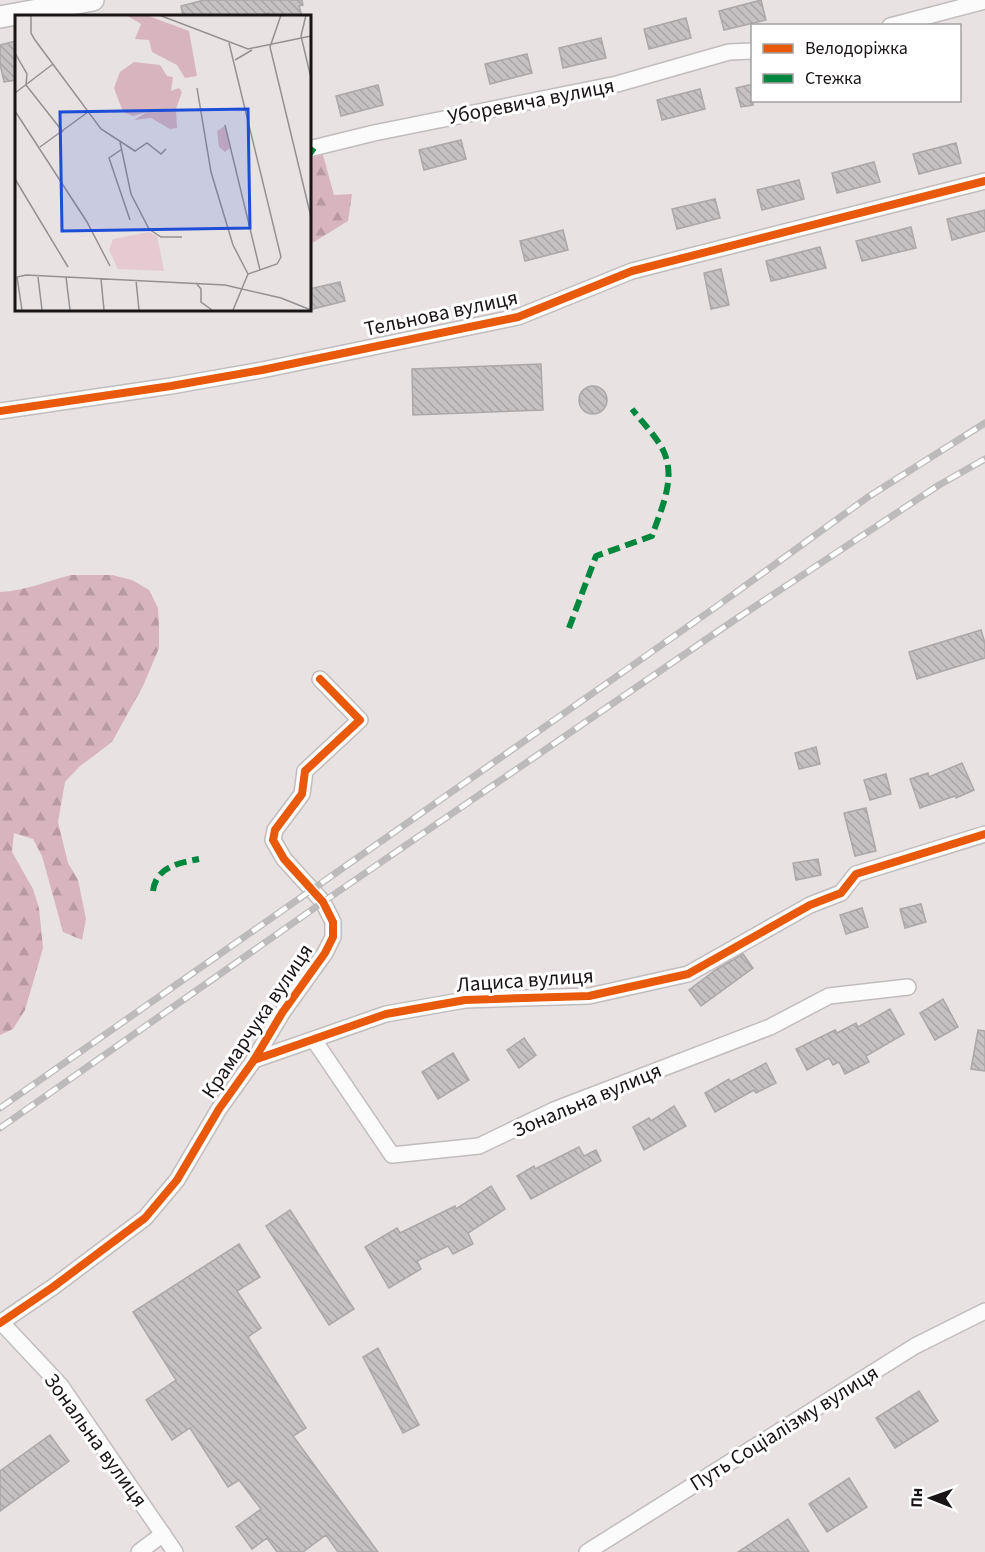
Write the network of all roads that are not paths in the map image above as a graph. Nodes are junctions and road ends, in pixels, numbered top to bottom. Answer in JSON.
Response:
{"nodes":[{"id":1,"x":93,"y":0,"type":"edge"},
{"id":2,"x":985,"y":1,"type":"edge"},
{"id":3,"x":0,"y":17,"type":"edge"},
{"id":4,"x":898,"y":24,"type":"edge"},
{"id":5,"x":751,"y":51,"type":"edge"},
{"id":6,"x":310,"y":149,"type":"edge"},
{"id":7,"x":985,"y":181,"type":"edge"},
{"id":8,"x":0,"y":411,"type":"edge"},
{"id":9,"x":320,"y":679,"type":"dead end"},
{"id":10,"x":985,"y":834,"type":"edge"},
{"id":11,"x":908,"y":987,"type":"dead end"},
{"id":12,"x":314,"y":1040,"type":"junction"},
{"id":13,"x":254,"y":1060,"type":"junction"},
{"id":14,"x":985,"y":1311,"type":"edge"},
{"id":15,"x":0,"y":1322,"type":"edge"},
{"id":16,"x":163,"y":1534,"type":"junction"},
{"id":17,"x":139,"y":1552,"type":"edge"},
{"id":18,"x":175,"y":1552,"type":"edge"},
{"id":19,"x":587,"y":1552,"type":"edge"}],
"edges":[{"from":1,"to":3,"type":"main road"},
{"from":2,"to":4,"type":"street"},
{"from":5,"to":6,"type":"street","name":"Уборевича вулиця"},
{"from":7,"to":8,"type":"street","name":"Тельнова вулиця"},
{"from":9,"to":13,"type":"street","name":"Крамарчука вулиця"},
{"from":10,"to":12,"type":"street","name":"Лациса вулиця"},
{"from":11,"to":12,"type":"street","name":"Зональна вулиця"},
{"from":12,"to":13,"type":"street","name":"Лациса вулиця"},
{"from":13,"to":15,"type":"street","name":"Крамарчука вулиця"},
{"from":14,"to":19,"type":"street","name":"Путь Соціалізму вулиця"},
{"from":15,"to":16,"type":"street","name":"Зональна вулиця"},
{"from":16,"to":17,"type":"street"},
{"from":16,"to":18,"type":"street","name":"Зональна вулиця"}]}
